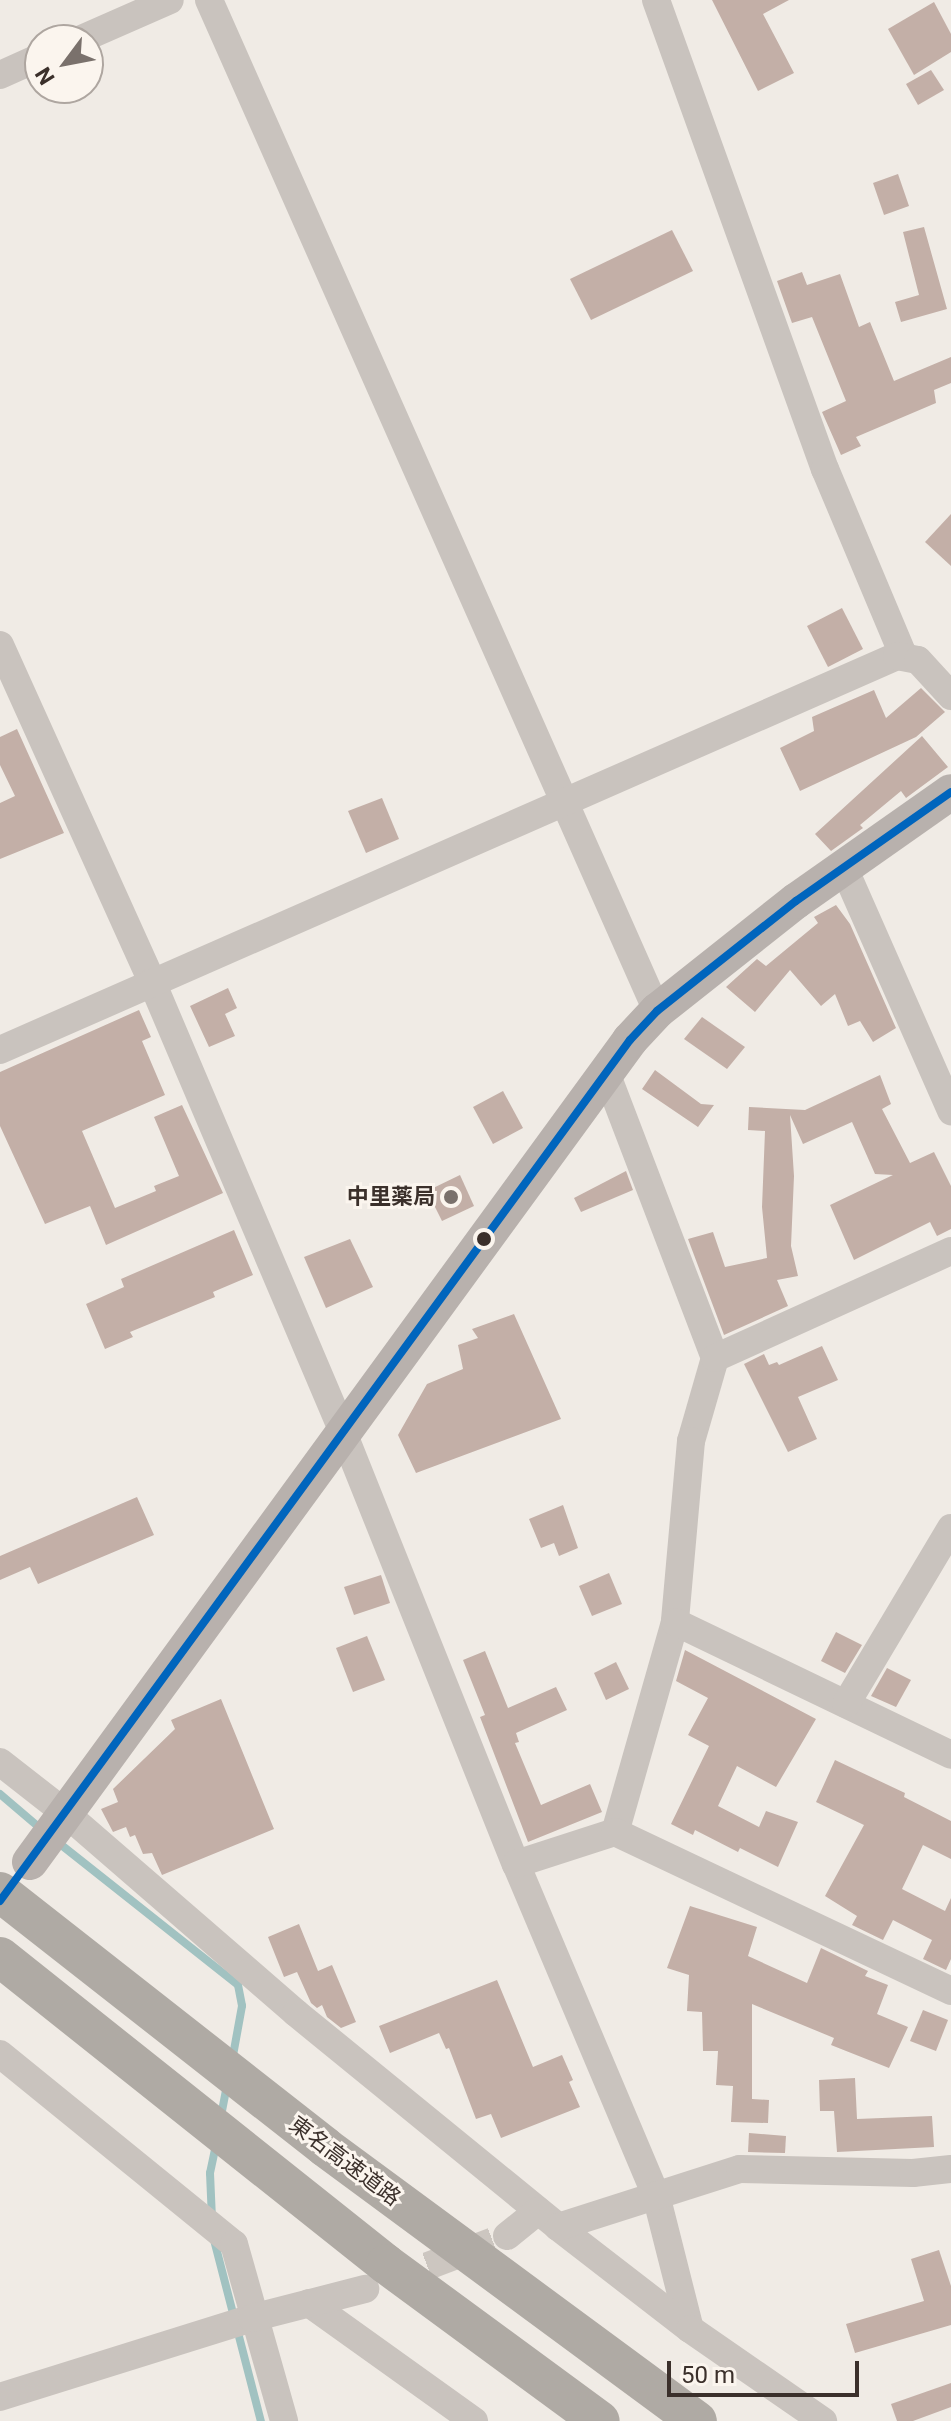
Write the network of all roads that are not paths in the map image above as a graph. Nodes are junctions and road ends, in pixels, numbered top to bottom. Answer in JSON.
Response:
{"nodes":[{"id":1,"x":170,"y":0,"type":"edge"},
{"id":2,"x":209,"y":0,"type":"edge"},
{"id":3,"x":656,"y":0,"type":"edge"},
{"id":4,"x":104,"y":29,"type":"edge"},
{"id":5,"x":24,"y":64,"type":"edge"},
{"id":6,"x":0,"y":75,"type":"edge"},
{"id":7,"x":0,"y":645,"type":"edge"},
{"id":8,"x":904,"y":657,"type":"junction"},
{"id":9,"x":951,"y":696,"type":"edge"},
{"id":10,"x":951,"y":792,"type":"edge"},
{"id":11,"x":563,"y":803,"type":"junction"},
{"id":12,"x":844,"y":868,"type":"junction"},
{"id":13,"x":152,"y":982,"type":"junction"},
{"id":14,"x":657,"y":1011,"type":"junction"},
{"id":15,"x":0,"y":1050,"type":"edge"},
{"id":16,"x":605,"y":1070,"type":"junction"},
{"id":17,"x":951,"y":1111,"type":"edge"},
{"id":18,"x":951,"y":1251,"type":"edge"},
{"id":19,"x":715,"y":1358,"type":"junction"},
{"id":20,"x":342,"y":1430,"type":"junction"},
{"id":21,"x":949,"y":1538,"type":"edge"},
{"id":22,"x":675,"y":1622,"type":"junction"},
{"id":23,"x":846,"y":1704,"type":"junction"},
{"id":24,"x":951,"y":1755,"type":"edge"},
{"id":25,"x":0,"y":1762,"type":"edge"},
{"id":26,"x":64,"y":1812,"type":"junction"},
{"id":27,"x":615,"y":1832,"type":"junction"},
{"id":28,"x":30,"y":1862,"type":"dead end"},
{"id":29,"x":516,"y":1864,"type":"junction"},
{"id":30,"x":0,"y":1892,"type":"edge"},
{"id":31,"x":0,"y":1957,"type":"edge"},
{"id":32,"x":951,"y":1991,"type":"edge"},
{"id":33,"x":0,"y":2054,"type":"edge"},
{"id":34,"x":951,"y":2169,"type":"edge"},
{"id":35,"x":656,"y":2195,"type":"junction"},
{"id":36,"x":548,"y":2219,"type":"junction"},
{"id":37,"x":507,"y":2236,"type":"tunnel mouth"},
{"id":38,"x":365,"y":2289,"type":"tunnel mouth"},
{"id":39,"x":309,"y":2303,"type":"junction"},
{"id":40,"x":252,"y":2318,"type":"junction"},
{"id":41,"x":690,"y":2329,"type":"junction"},
{"id":42,"x":0,"y":2397,"type":"edge"},
{"id":43,"x":284,"y":2421,"type":"edge"},
{"id":44,"x":474,"y":2421,"type":"edge"},
{"id":45,"x":600,"y":2421,"type":"edge"},
{"id":46,"x":697,"y":2421,"type":"edge"},
{"id":47,"x":823,"y":2421,"type":"edge"}],
"edges":[{"from":1,"to":4,"type":"street"},
{"from":2,"to":11,"type":"street"},
{"from":3,"to":8,"type":"street"},
{"from":5,"to":6,"type":"street"},
{"from":7,"to":13,"type":"street"},
{"from":8,"to":9,"type":"street"},
{"from":8,"to":11,"type":"street"},
{"from":10,"to":12,"type":"main road"},
{"from":11,"to":13,"type":"street"},
{"from":11,"to":14,"type":"street"},
{"from":12,"to":14,"type":"main road"},
{"from":12,"to":17,"type":"street"},
{"from":13,"to":15,"type":"street"},
{"from":13,"to":20,"type":"street"},
{"from":14,"to":16,"type":"main road"},
{"from":16,"to":19,"type":"street"},
{"from":16,"to":20,"type":"main road"},
{"from":18,"to":19,"type":"street"},
{"from":19,"to":22,"type":"street"},
{"from":20,"to":26,"type":"main road"},
{"from":20,"to":29,"type":"street"},
{"from":21,"to":23,"type":"street"},
{"from":22,"to":23,"type":"street"},
{"from":22,"to":27,"type":"street"},
{"from":23,"to":24,"type":"street"},
{"from":25,"to":26,"type":"street"},
{"from":26,"to":28,"type":"main road"},
{"from":26,"to":36,"type":"street"},
{"from":27,"to":29,"type":"street"},
{"from":27,"to":32,"type":"street"},
{"from":29,"to":35,"type":"street"},
{"from":30,"to":46,"type":"highway","name":"東名高速道路"},
{"from":31,"to":45,"type":"highway"},
{"from":33,"to":40,"type":"street"},
{"from":34,"to":35,"type":"street"},
{"from":35,"to":36,"type":"street"},
{"from":35,"to":41,"type":"street"},
{"from":36,"to":37,"type":"street"},
{"from":36,"to":41,"type":"street"},
{"from":38,"to":39,"type":"street"},
{"from":39,"to":40,"type":"street"},
{"from":39,"to":44,"type":"street"},
{"from":40,"to":42,"type":"street"},
{"from":40,"to":43,"type":"street"},
{"from":41,"to":47,"type":"street"}]}
